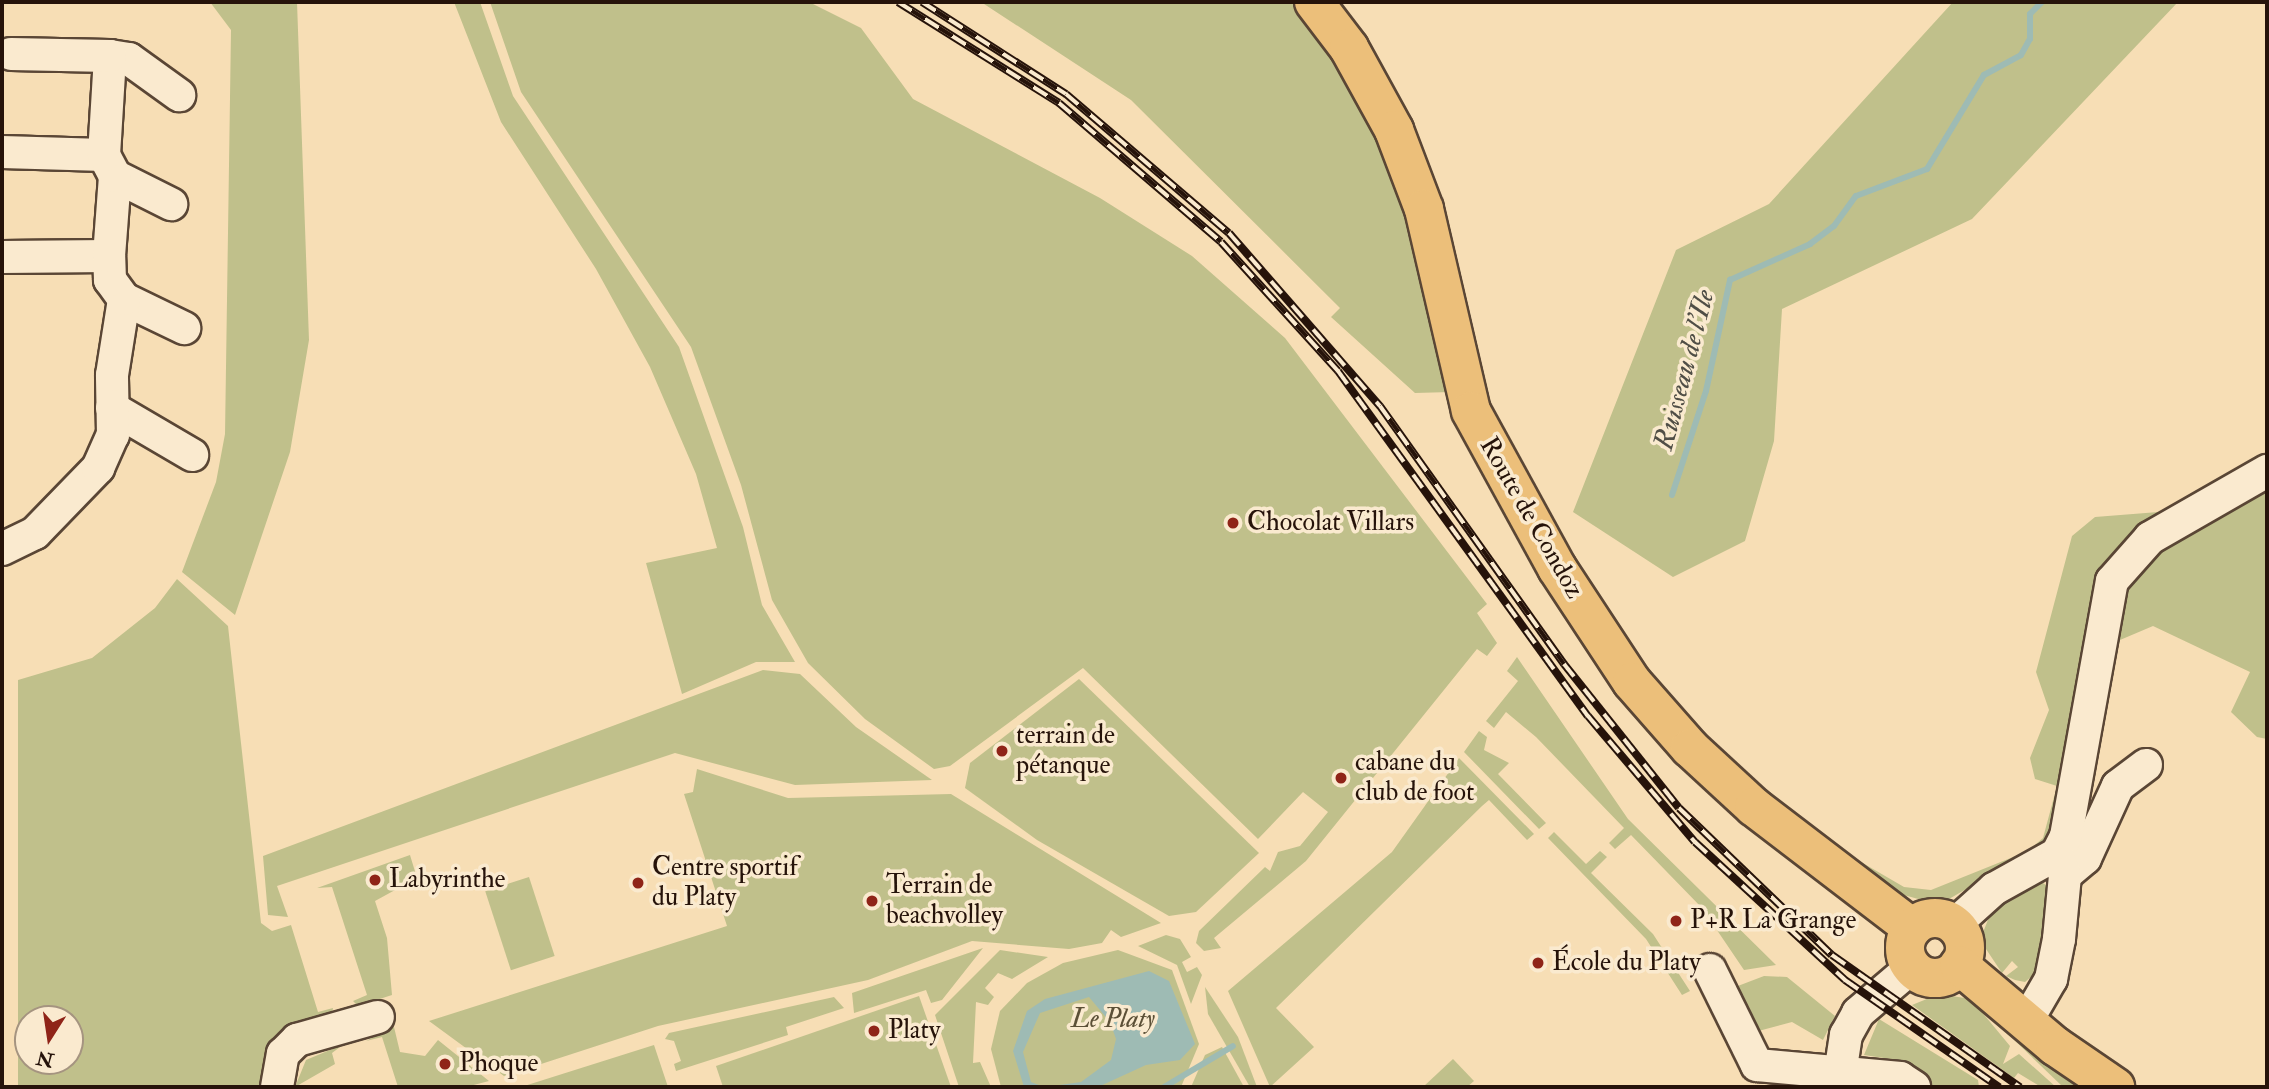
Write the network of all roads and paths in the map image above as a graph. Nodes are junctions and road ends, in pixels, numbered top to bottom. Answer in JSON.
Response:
{"nodes":[{"id":1,"x":1314,"y":2,"type":"edge"},
{"id":2,"x":11,"y":54,"type":"dead end"},
{"id":3,"x":110,"y":56,"type":"junction"},
{"id":4,"x":179,"y":95,"type":"dead end"},
{"id":5,"x":2,"y":152,"type":"edge"},
{"id":6,"x":110,"y":166,"type":"junction"},
{"id":7,"x":171,"y":204,"type":"dead end"},
{"id":8,"x":109,"y":256,"type":"junction"},
{"id":9,"x":2,"y":257,"type":"edge"},
{"id":10,"x":124,"y":299,"type":"junction"},
{"id":11,"x":184,"y":328,"type":"dead end"},
{"id":12,"x":112,"y":408,"type":"junction"},
{"id":13,"x":192,"y":455,"type":"dead end"},
{"id":14,"x":2267,"y":471,"type":"edge"},
{"id":15,"x":2,"y":549,"type":"edge"},
{"id":16,"x":2146,"y":765,"type":"dead end"},
{"id":17,"x":2061,"y":865,"type":"junction"},
{"id":18,"x":1954,"y":925,"type":"junction"},
{"id":19,"x":1912,"y":928,"type":"junction"},
{"id":20,"x":1959,"y":965,"type":"junction"},
{"id":21,"x":1912,"y":967,"type":"junction"},
{"id":22,"x":1710,"y":970,"type":"dead end"},
{"id":23,"x":378,"y":1017,"type":"dead end"},
{"id":24,"x":2026,"y":1022,"type":"junction"},
{"id":25,"x":1839,"y":1080,"type":"edge"},
{"id":26,"x":277,"y":1087,"type":"edge"},
{"id":27,"x":1914,"y":1087,"type":"edge"},
{"id":28,"x":2115,"y":1087,"type":"edge"}],
"edges":[{"from":1,"to":19,"type":"main road","name":"Route de Condoz"},
{"from":2,"to":3,"type":"street"},
{"from":3,"to":4,"type":"street"},
{"from":3,"to":6,"type":"street"},
{"from":5,"to":6,"type":"street"},
{"from":6,"to":7,"type":"street"},
{"from":6,"to":8,"type":"street"},
{"from":8,"to":9,"type":"street"},
{"from":8,"to":10,"type":"street"},
{"from":10,"to":11,"type":"street"},
{"from":10,"to":12,"type":"street"},
{"from":12,"to":13,"type":"street"},
{"from":12,"to":15,"type":"street"},
{"from":14,"to":17,"type":"street"},
{"from":16,"to":17,"type":"street"},
{"from":17,"to":18,"type":"street"},
{"from":17,"to":24,"type":"street"},
{"from":18,"to":19,"type":"main road"},
{"from":18,"to":20,"type":"main road"},
{"from":19,"to":21,"type":"main road"},
{"from":20,"to":21,"type":"main road"},
{"from":20,"to":24,"type":"main road"},
{"from":21,"to":25,"type":"street"},
{"from":22,"to":25,"type":"street"},
{"from":23,"to":26,"type":"street"},
{"from":24,"to":28,"type":"main road"},
{"from":25,"to":27,"type":"street"}]}
